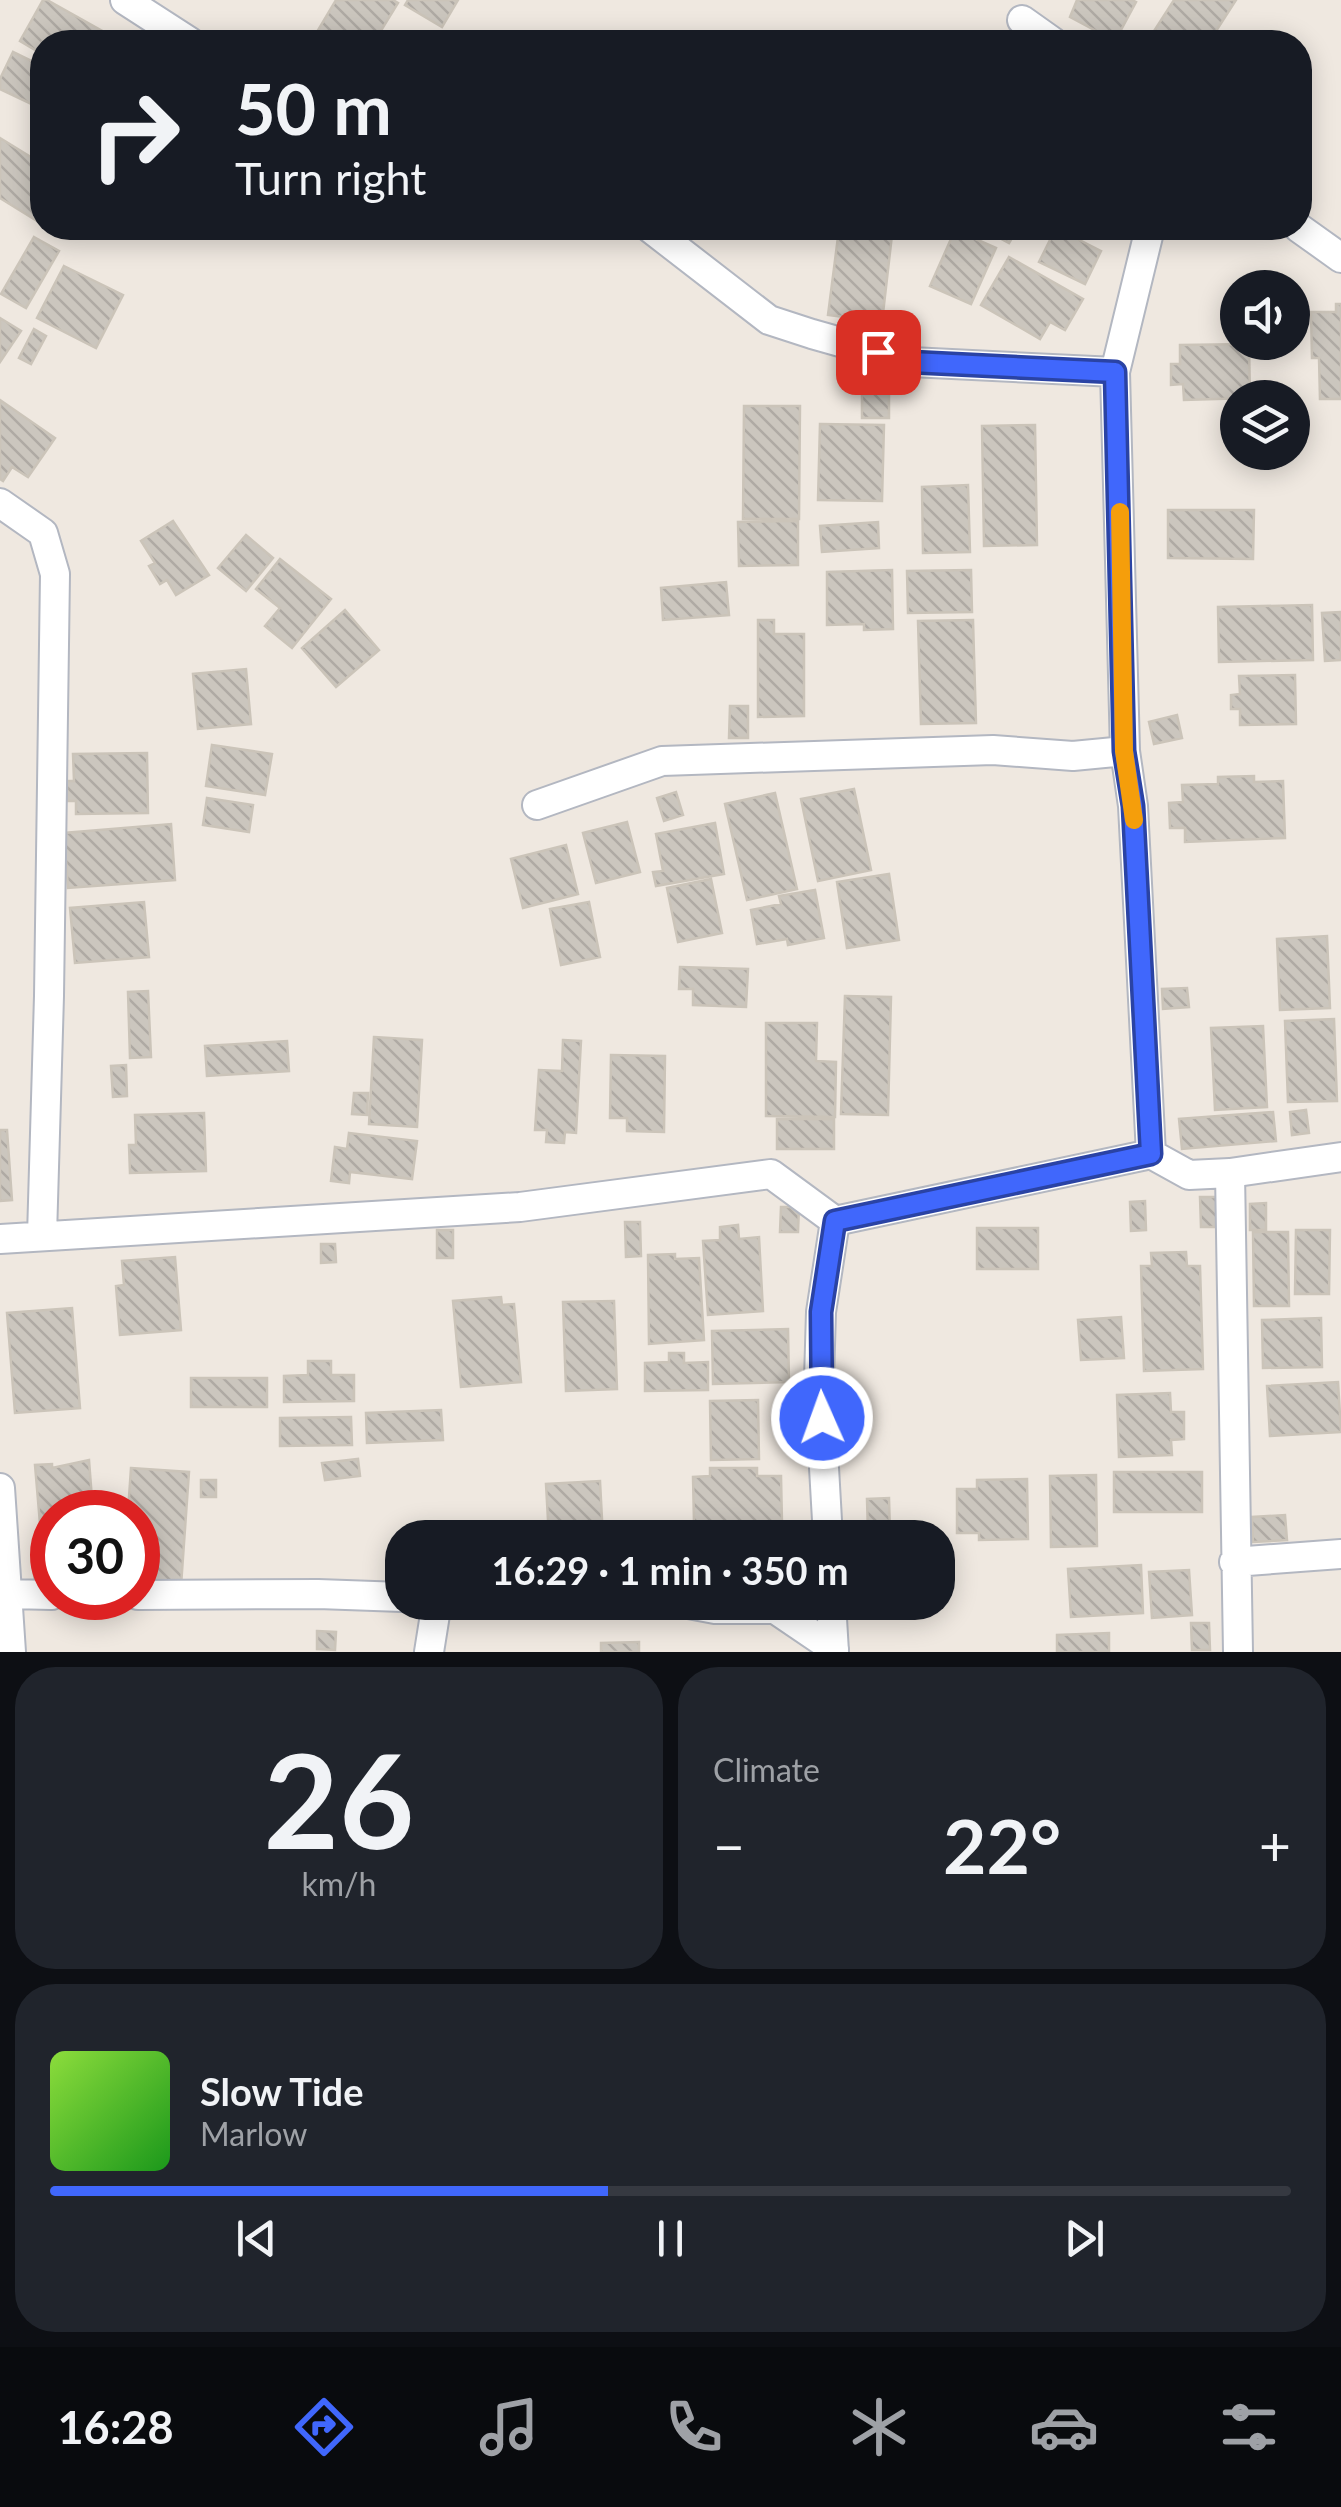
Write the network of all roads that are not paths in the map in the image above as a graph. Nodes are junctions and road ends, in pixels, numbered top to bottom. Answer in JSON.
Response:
{"nodes":[{"id":1,"x":125,"y":0,"type":"edge"},
{"id":2,"x":1022,"y":20,"type":"dead end"},
{"id":3,"x":171,"y":30,"type":"edge"},
{"id":4,"x":1037,"y":30,"type":"edge"},
{"id":5,"x":1312,"y":237,"type":"edge"},
{"id":6,"x":666,"y":240,"type":"edge"},
{"id":7,"x":1147,"y":240,"type":"edge"},
{"id":8,"x":1341,"y":258,"type":"edge"},
{"id":9,"x":1115,"y":372,"type":"junction"},
{"id":10,"x":0,"y":503,"type":"edge"},
{"id":11,"x":1124,"y":751,"type":"junction"},
{"id":12,"x":536,"y":805,"type":"dead end"},
{"id":13,"x":1151,"y":1154,"type":"junction"},
{"id":14,"x":1341,"y":1157,"type":"edge"},
{"id":15,"x":1230,"y":1173,"type":"junction"},
{"id":16,"x":835,"y":1221,"type":"junction"},
{"id":17,"x":42,"y":1236,"type":"junction"},
{"id":18,"x":0,"y":1239,"type":"edge"},
{"id":19,"x":0,"y":1488,"type":"edge"},
{"id":20,"x":827,"y":1520,"type":"edge"},
{"id":21,"x":1341,"y":1554,"type":"edge"},
{"id":22,"x":1234,"y":1562,"type":"junction"},
{"id":23,"x":8,"y":1594,"type":"junction"},
{"id":24,"x":30,"y":1594,"type":"edge"},
{"id":25,"x":160,"y":1595,"type":"edge"},
{"id":26,"x":385,"y":1596,"type":"edge"},
{"id":27,"x":434,"y":1620,"type":"edge"},
{"id":28,"x":791,"y":1620,"type":"edge"},
{"id":29,"x":832,"y":1620,"type":"edge"},
{"id":30,"x":834,"y":1650,"type":"edge"},
{"id":31,"x":11,"y":1652,"type":"edge"},
{"id":32,"x":429,"y":1652,"type":"edge"},
{"id":33,"x":1238,"y":1652,"type":"edge"}],
"edges":[{"from":1,"to":3,"type":"street"},
{"from":2,"to":4,"type":"street"},
{"from":5,"to":8,"type":"street"},
{"from":6,"to":9,"type":"street"},
{"from":7,"to":9,"type":"street"},
{"from":9,"to":11,"type":"street"},
{"from":10,"to":17,"type":"street"},
{"from":11,"to":12,"type":"street"},
{"from":11,"to":13,"type":"street"},
{"from":13,"to":15,"type":"street"},
{"from":13,"to":16,"type":"street"},
{"from":14,"to":15,"type":"street"},
{"from":15,"to":22,"type":"street"},
{"from":16,"to":17,"type":"street"},
{"from":16,"to":20,"type":"street"},
{"from":17,"to":18,"type":"street"},
{"from":19,"to":23,"type":"street"},
{"from":21,"to":22,"type":"street"},
{"from":22,"to":33,"type":"street"},
{"from":23,"to":24,"type":"street"},
{"from":23,"to":31,"type":"street"},
{"from":25,"to":26,"type":"street"},
{"from":27,"to":32,"type":"street"},
{"from":28,"to":30,"type":"street"},
{"from":29,"to":30,"type":"street"}]}
